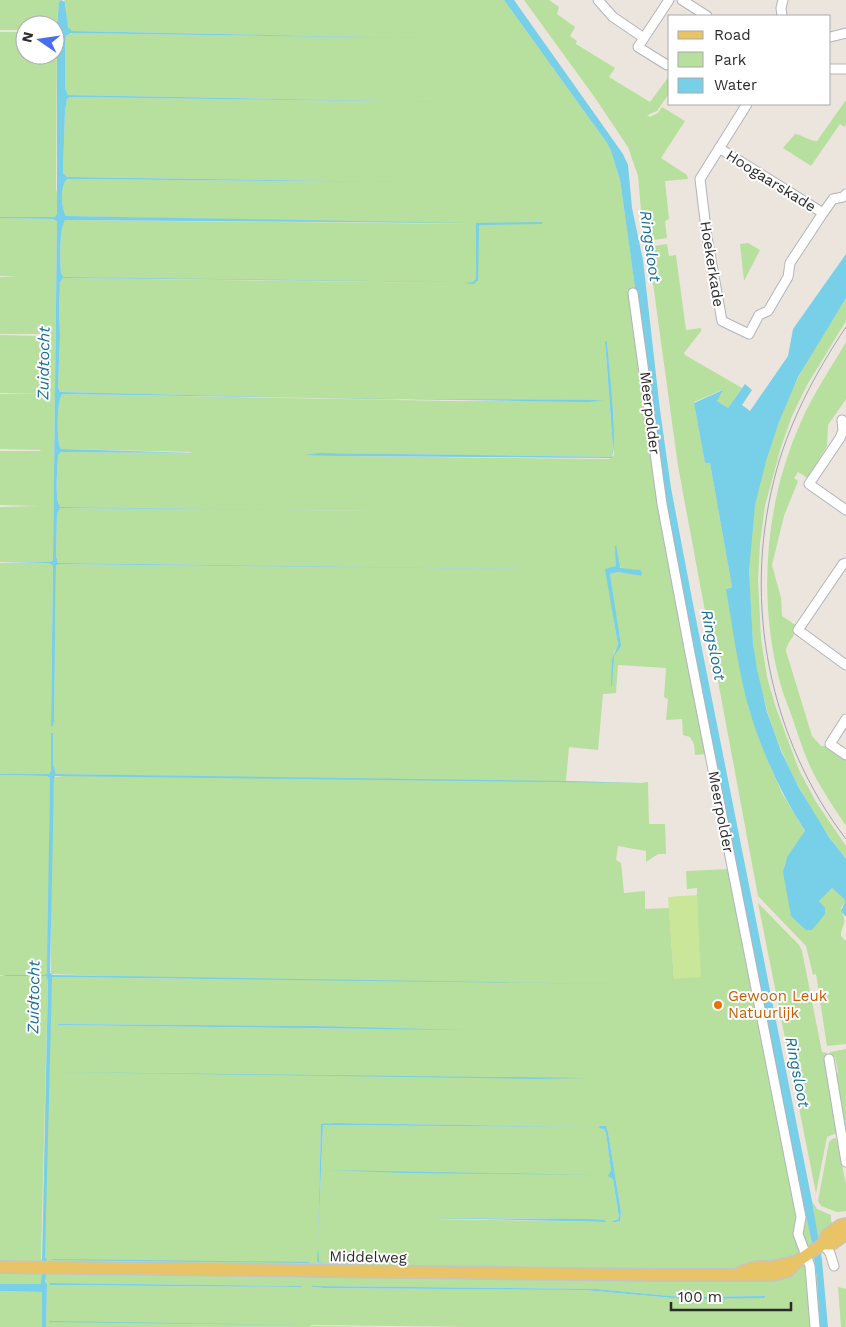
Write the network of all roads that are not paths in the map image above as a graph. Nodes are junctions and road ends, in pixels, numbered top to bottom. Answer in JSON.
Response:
{"nodes":[{"id":1,"x":598,"y":0,"type":"edge"},
{"id":2,"x":669,"y":0,"type":"edge"},
{"id":3,"x":783,"y":0,"type":"edge"},
{"id":4,"x":688,"y":2,"type":"edge"},
{"id":5,"x":705,"y":15,"type":"edge"},
{"id":6,"x":782,"y":15,"type":"edge"},
{"id":7,"x":846,"y":33,"type":"edge"},
{"id":8,"x":831,"y":37,"type":"edge"},
{"id":9,"x":644,"y":38,"type":"junction"},
{"id":10,"x":667,"y":65,"type":"dead end"},
{"id":11,"x":831,"y":69,"type":"edge"},
{"id":12,"x":846,"y":69,"type":"edge"},
{"id":13,"x":746,"y":105,"type":"edge"},
{"id":14,"x":719,"y":148,"type":"junction"},
{"id":15,"x":846,"y":194,"type":"edge"},
{"id":16,"x":824,"y":213,"type":"junction"},
{"id":17,"x":633,"y":293,"type":"dead end"},
{"id":18,"x":845,"y":419,"type":"edge"},
{"id":19,"x":846,"y":510,"type":"edge"},
{"id":20,"x":846,"y":563,"type":"edge"},
{"id":21,"x":846,"y":665,"type":"edge"},
{"id":22,"x":846,"y":719,"type":"edge"},
{"id":23,"x":846,"y":754,"type":"edge"},
{"id":24,"x":829,"y":1059,"type":"dead end"},
{"id":25,"x":846,"y":1162,"type":"edge"},
{"id":26,"x":846,"y":1224,"type":"edge"},
{"id":27,"x":846,"y":1234,"type":"edge"},
{"id":28,"x":812,"y":1251,"type":"junction"},
{"id":29,"x":834,"y":1266,"type":"dead end"},
{"id":30,"x":0,"y":1267,"type":"edge"},
{"id":31,"x":815,"y":1327,"type":"edge"}],
"edges":[{"from":1,"to":9,"type":"street"},
{"from":2,"to":9,"type":"street"},
{"from":3,"to":6,"type":"street"},
{"from":4,"to":5,"type":"street"},
{"from":7,"to":8,"type":"street"},
{"from":9,"to":10,"type":"street"},
{"from":11,"to":12,"type":"street"},
{"from":13,"to":14,"type":"street","name":"Hoekerkade"},
{"from":14,"to":16,"type":"street","name":"Hoogaarskade"},
{"from":14,"to":16,"type":"street","name":"Hoekerkade"},
{"from":15,"to":16,"type":"street","name":"Hoekerkade"},
{"from":17,"to":28,"type":"street","name":"Meerpolder"},
{"from":18,"to":19,"type":"street"},
{"from":20,"to":21,"type":"street"},
{"from":22,"to":23,"type":"street"},
{"from":24,"to":25,"type":"street"},
{"from":26,"to":28,"type":"main road"},
{"from":27,"to":28,"type":"main road","name":"Middelweg"},
{"from":28,"to":29,"type":"street","name":"Meerpolder"},
{"from":28,"to":30,"type":"main road","name":"Middelweg"},
{"from":28,"to":31,"type":"street","name":"Meerpolder"}]}
